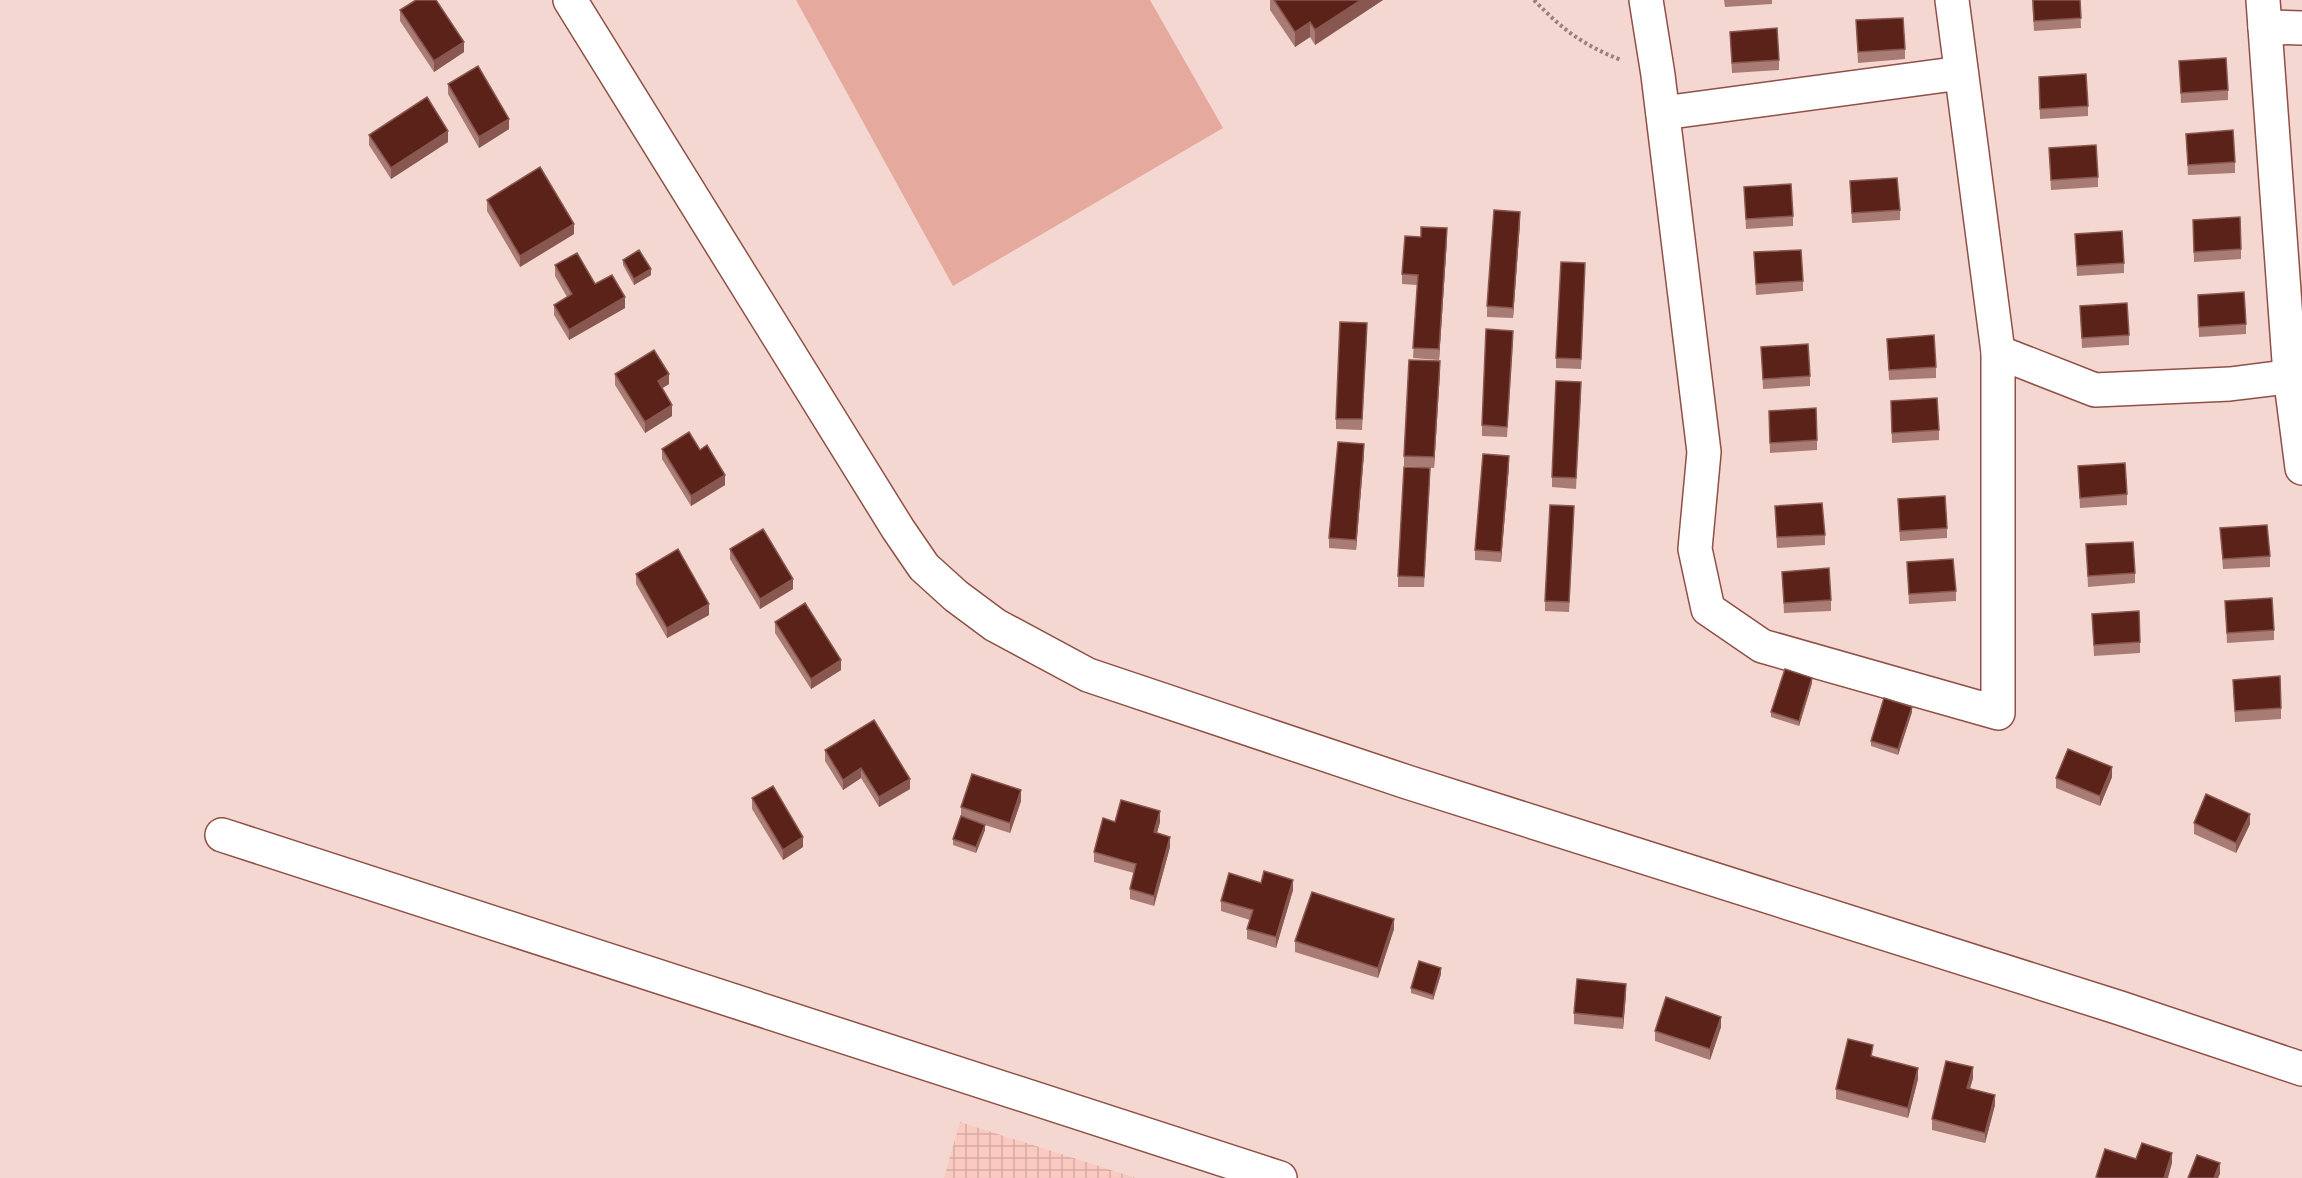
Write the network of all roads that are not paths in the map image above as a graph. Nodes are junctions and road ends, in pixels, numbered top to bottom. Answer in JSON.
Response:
{"nodes":[{"id":1,"x":570,"y":0,"type":"edge"},
{"id":2,"x":1646,"y":0,"type":"edge"},
{"id":3,"x":1952,"y":0,"type":"edge"},
{"id":4,"x":2264,"y":14,"type":"edge"},
{"id":5,"x":2302,"y":28,"type":"edge"},
{"id":6,"x":1961,"y":73,"type":"junction"},
{"id":7,"x":1663,"y":113,"type":"junction"},
{"id":8,"x":1998,"y":352,"type":"junction"},
{"id":9,"x":2296,"y":375,"type":"edge"},
{"id":10,"x":2302,"y":468,"type":"edge"},
{"id":11,"x":222,"y":835,"type":"dead end"},
{"id":12,"x":2302,"y":1069,"type":"edge"},
{"id":13,"x":1280,"y":1178,"type":"edge"}],
"edges":[{"from":1,"to":12,"type":"street"},
{"from":2,"to":7,"type":"street"},
{"from":3,"to":6,"type":"street"},
{"from":4,"to":5,"type":"street"},
{"from":4,"to":9,"type":"street"},
{"from":6,"to":7,"type":"street"},
{"from":6,"to":8,"type":"street"},
{"from":7,"to":8,"type":"street"},
{"from":8,"to":9,"type":"street"},
{"from":9,"to":10,"type":"street"},
{"from":11,"to":13,"type":"street"}]}
